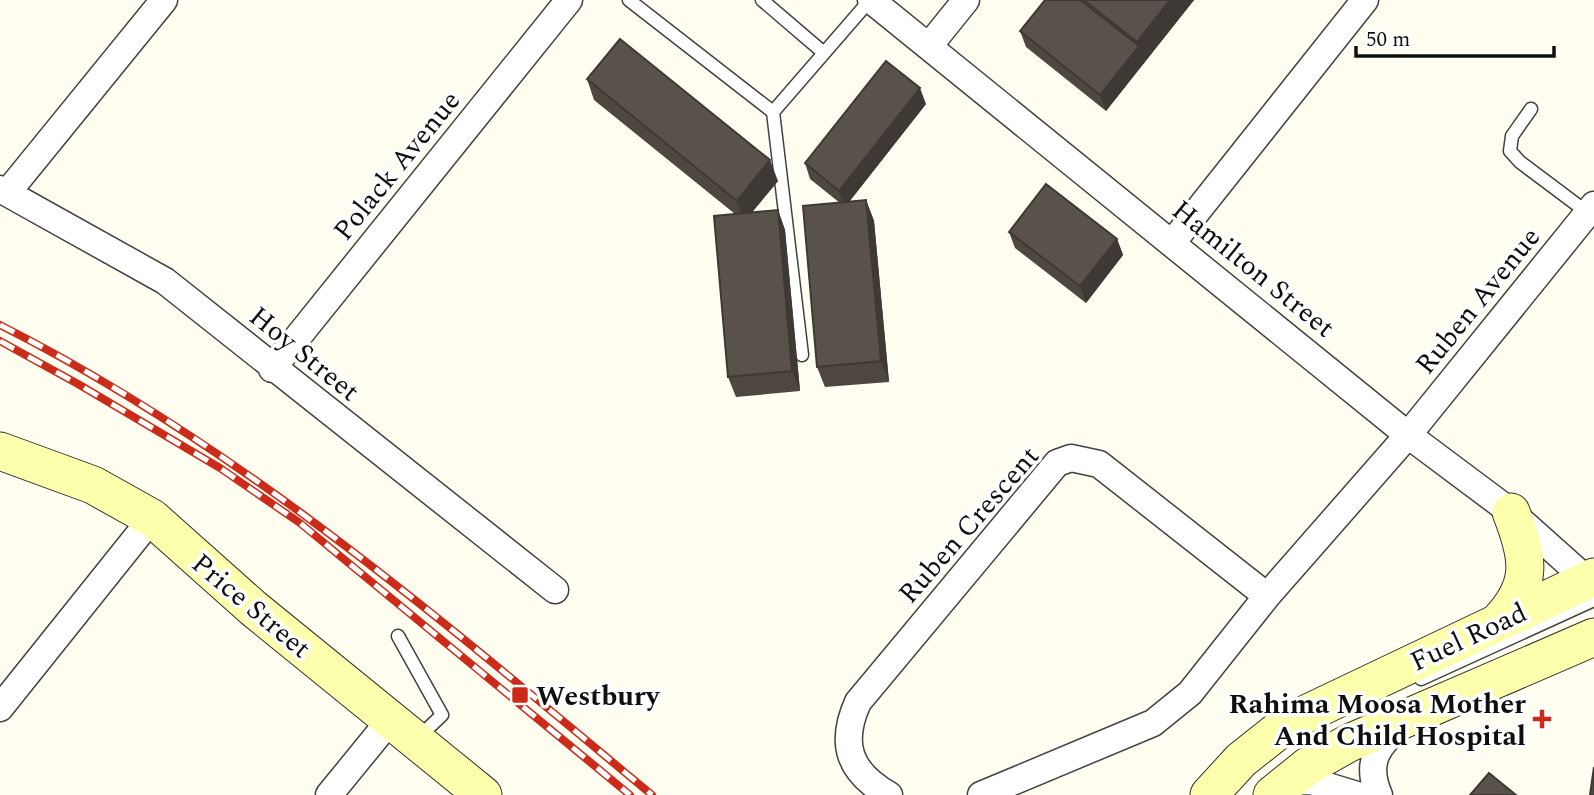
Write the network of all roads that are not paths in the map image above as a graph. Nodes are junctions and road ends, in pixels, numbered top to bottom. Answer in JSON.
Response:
{"nodes":[{"id":1,"x":164,"y":0,"type":"edge"},
{"id":2,"x":569,"y":0,"type":"edge"},
{"id":3,"x":629,"y":0,"type":"edge"},
{"id":4,"x":762,"y":0,"type":"edge"},
{"id":5,"x":871,"y":0,"type":"edge"},
{"id":6,"x":966,"y":0,"type":"edge"},
{"id":7,"x":1365,"y":0,"type":"edge"},
{"id":8,"x":929,"y":46,"type":"junction"},
{"id":9,"x":824,"y":53,"type":"junction"},
{"id":10,"x":1531,"y":109,"type":"dead end"},
{"id":11,"x":773,"y":112,"type":"junction"},
{"id":12,"x":3,"y":191,"type":"edge"},
{"id":13,"x":1591,"y":209,"type":"edge"},
{"id":14,"x":1172,"y":243,"type":"junction"},
{"id":15,"x":802,"y":355,"type":"dead end"},
{"id":16,"x":272,"y":369,"type":"junction"},
{"id":17,"x":1408,"y":435,"type":"junction"},
{"id":18,"x":0,"y":451,"type":"edge"},
{"id":19,"x":1511,"y":512,"type":"junction"},
{"id":20,"x":152,"y":518,"type":"junction"},
{"id":21,"x":1592,"y":587,"type":"edge"},
{"id":22,"x":555,"y":590,"type":"dead end"},
{"id":23,"x":1267,"y":596,"type":"junction"},
{"id":24,"x":1497,"y":623,"type":"junction"},
{"id":25,"x":398,"y":636,"type":"dead end"},
{"id":26,"x":1594,"y":637,"type":"edge"},
{"id":27,"x":1415,"y":698,"type":"junction"},
{"id":28,"x":1356,"y":705,"type":"dead end"},
{"id":29,"x":0,"y":708,"type":"edge"},
{"id":30,"x":1312,"y":726,"type":"dead end"},
{"id":31,"x":404,"y":730,"type":"junction"},
{"id":32,"x":1275,"y":781,"type":"edge"},
{"id":33,"x":329,"y":795,"type":"edge"},
{"id":34,"x":483,"y":795,"type":"edge"},
{"id":35,"x":889,"y":795,"type":"edge"},
{"id":36,"x":981,"y":795,"type":"edge"},
{"id":37,"x":1209,"y":795,"type":"edge"},
{"id":38,"x":1357,"y":795,"type":"edge"},
{"id":39,"x":1379,"y":795,"type":"edge"}],
"edges":[{"from":1,"to":12,"type":"street"},
{"from":2,"to":16,"type":"street","name":"Polack Avenue"},
{"from":3,"to":11,"type":"lane"},
{"from":4,"to":9,"type":"lane"},
{"from":5,"to":8,"type":"street","name":"Hamilton Street"},
{"from":5,"to":9,"type":"lane"},
{"from":6,"to":8,"type":"street"},
{"from":7,"to":14,"type":"street"},
{"from":8,"to":14,"type":"street","name":"Hamilton Street"},
{"from":9,"to":11,"type":"lane"},
{"from":10,"to":13,"type":"lane"},
{"from":11,"to":15,"type":"lane"},
{"from":12,"to":16,"type":"street","name":"Hoy Street"},
{"from":13,"to":17,"type":"street","name":"Ruben Avenue"},
{"from":14,"to":17,"type":"street","name":"Hamilton Street"},
{"from":16,"to":22,"type":"street","name":"Hoy Street"},
{"from":17,"to":19,"type":"street","name":"Hamilton Street"},
{"from":17,"to":23,"type":"street"},
{"from":18,"to":20,"type":"main road","name":"Price Street"},
{"from":19,"to":21,"type":"street","name":"Hamilton Street"},
{"from":19,"to":24,"type":"main road"},
{"from":20,"to":29,"type":"street"},
{"from":20,"to":31,"type":"main road","name":"Price Street"},
{"from":21,"to":24,"type":"main road","name":"Fuel Road"},
{"from":21,"to":27,"type":"lane"},
{"from":23,"to":35,"type":"street","name":"Ruben Crescent"},
{"from":23,"to":36,"type":"street"},
{"from":24,"to":37,"type":"main road","name":"Fuel Road"},
{"from":25,"to":31,"type":"lane"},
{"from":26,"to":27,"type":"main road","name":"Fuel Road"},
{"from":27,"to":32,"type":"main road","name":"Fuel Road"},
{"from":27,"to":39,"type":"street"},
{"from":28,"to":30,"type":"lane"},
{"from":31,"to":33,"type":"street"},
{"from":31,"to":34,"type":"main road","name":"Price Street"},
{"from":32,"to":38,"type":"street"}]}
